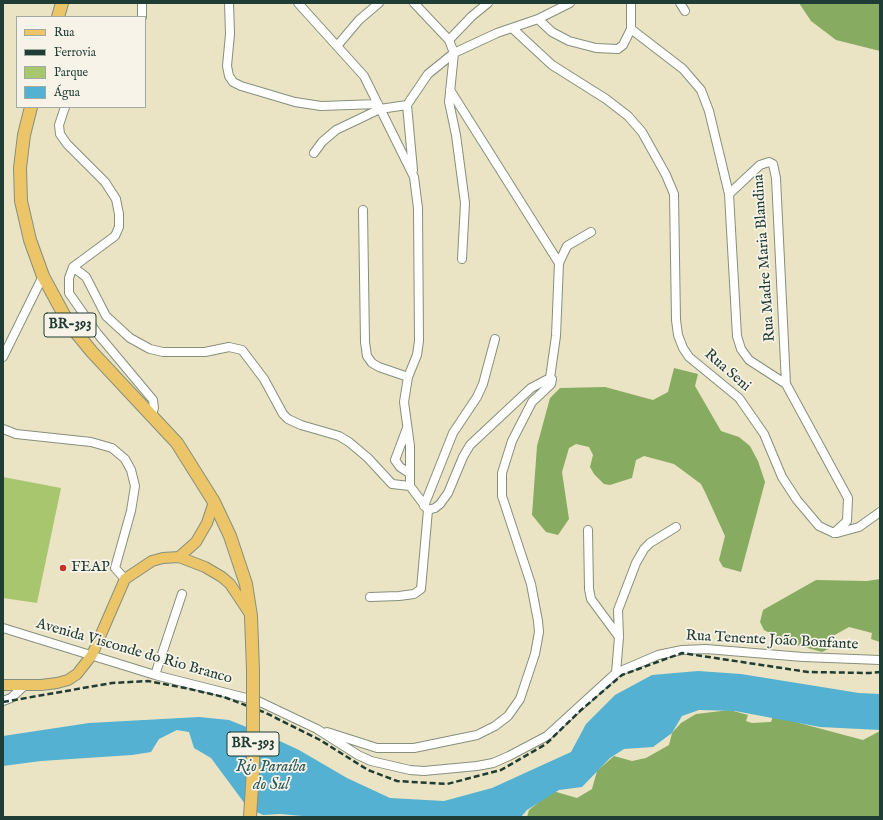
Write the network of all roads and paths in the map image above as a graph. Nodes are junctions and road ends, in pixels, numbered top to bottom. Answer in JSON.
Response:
{"nodes":[{"id":1,"x":62,"y":3,"type":"edge"},
{"id":2,"x":142,"y":3,"type":"edge"},
{"id":3,"x":229,"y":3,"type":"edge"},
{"id":4,"x":298,"y":3,"type":"edge"},
{"id":5,"x":379,"y":3,"type":"edge"},
{"id":6,"x":414,"y":3,"type":"edge"},
{"id":7,"x":488,"y":3,"type":"edge"},
{"id":8,"x":570,"y":3,"type":"edge"},
{"id":9,"x":631,"y":3,"type":"edge"},
{"id":10,"x":58,"y":16,"type":"edge"},
{"id":11,"x":142,"y":16,"type":"edge"},
{"id":12,"x":538,"y":19,"type":"junction"},
{"id":13,"x":512,"y":28,"type":"junction"},
{"id":14,"x":631,"y":29,"type":"junction"},
{"id":15,"x":449,"y":40,"type":"junction"},
{"id":16,"x":337,"y":46,"type":"junction"},
{"id":17,"x":454,"y":53,"type":"junction"},
{"id":18,"x":450,"y":90,"type":"junction"},
{"id":19,"x":407,"y":104,"type":"junction"},
{"id":20,"x":379,"y":107,"type":"junction"},
{"id":21,"x":32,"y":108,"type":"edge"},
{"id":22,"x":65,"y":108,"type":"edge"},
{"id":23,"x":314,"y":153,"type":"dead end"},
{"id":24,"x":414,"y":177,"type":"junction"},
{"id":25,"x":729,"y":194,"type":"junction"},
{"id":26,"x":363,"y":210,"type":"dead end"},
{"id":27,"x":590,"y":232,"type":"dead end"},
{"id":28,"x":462,"y":259,"type":"dead end"},
{"id":29,"x":558,"y":263,"type":"junction"},
{"id":30,"x":73,"y":267,"type":"junction"},
{"id":31,"x":42,"y":276,"type":"junction"},
{"id":32,"x":495,"y":339,"type":"dead end"},
{"id":33,"x":3,"y":358,"type":"edge"},
{"id":34,"x":408,"y":377,"type":"junction"},
{"id":35,"x":550,"y":378,"type":"junction"},
{"id":36,"x":786,"y":384,"type":"junction"},
{"id":37,"x":152,"y":415,"type":"junction"},
{"id":38,"x":407,"y":427,"type":"junction"},
{"id":39,"x":3,"y":429,"type":"edge"},
{"id":40,"x":409,"y":473,"type":"junction"},
{"id":41,"x":410,"y":486,"type":"junction"},
{"id":42,"x":214,"y":502,"type":"junction"},
{"id":43,"x":426,"y":508,"type":"junction"},
{"id":44,"x":880,"y":512,"type":"edge"},
{"id":45,"x":676,"y":527,"type":"dead end"},
{"id":46,"x":588,"y":530,"type":"dead end"},
{"id":47,"x":834,"y":533,"type":"junction"},
{"id":48,"x":179,"y":557,"type":"junction"},
{"id":49,"x":125,"y":579,"type":"junction"},
{"id":50,"x":182,"y":594,"type":"dead end"},
{"id":51,"x":370,"y":597,"type":"dead end"},
{"id":52,"x":251,"y":616,"type":"junction"},
{"id":53,"x":3,"y":628,"type":"edge"},
{"id":54,"x":619,"y":637,"type":"junction"},
{"id":55,"x":92,"y":655,"type":"junction"},
{"id":56,"x":880,"y":660,"type":"edge"},
{"id":57,"x":616,"y":673,"type":"junction"},
{"id":58,"x":154,"y":675,"type":"junction"},
{"id":59,"x":3,"y":685,"type":"edge"},
{"id":60,"x":24,"y":686,"type":"junction"},
{"id":61,"x":3,"y":701,"type":"edge"},
{"id":62,"x":258,"y":702,"type":"joint"},
{"id":63,"x":317,"y":729,"type":"junction"},
{"id":64,"x":250,"y":817,"type":"edge"}],
"edges":[{"from":1,"to":10,"type":"highway"},
{"from":2,"to":11,"type":"street"},
{"from":3,"to":20,"type":"street"},
{"from":4,"to":16,"type":"street"},
{"from":5,"to":16,"type":"street"},
{"from":6,"to":15,"type":"street"},
{"from":7,"to":15,"type":"street"},
{"from":8,"to":12,"type":"street"},
{"from":9,"to":14,"type":"street"},
{"from":12,"to":13,"type":"street"},
{"from":12,"to":14,"type":"street"},
{"from":13,"to":17,"type":"street"},
{"from":13,"to":47,"type":"street","name":"Rua Seni"},
{"from":14,"to":25,"type":"street","name":"Rua Madre Maria Blandina"},
{"from":15,"to":17,"type":"street"},
{"from":16,"to":20,"type":"street"},
{"from":17,"to":18,"type":"street"},
{"from":17,"to":19,"type":"street"},
{"from":18,"to":28,"type":"street"},
{"from":18,"to":29,"type":"street"},
{"from":19,"to":20,"type":"street"},
{"from":19,"to":24,"type":"street"},
{"from":20,"to":23,"type":"street"},
{"from":20,"to":24,"type":"street"},
{"from":21,"to":31,"type":"highway","number":"BR-393"},
{"from":22,"to":30,"type":"street"},
{"from":24,"to":34,"type":"street"},
{"from":25,"to":36,"type":"street","name":"Rua Madre Maria Blandina"},
{"from":25,"to":36,"type":"street","name":"Rua Madre Maria Blandina"},
{"from":26,"to":34,"type":"street"},
{"from":27,"to":29,"type":"street"},
{"from":29,"to":35,"type":"street"},
{"from":30,"to":37,"type":"street"},
{"from":30,"to":41,"type":"street"},
{"from":31,"to":33,"type":"street"},
{"from":31,"to":37,"type":"highway","number":"BR-393"},
{"from":32,"to":43,"type":"street"},
{"from":34,"to":38,"type":"street"},
{"from":35,"to":43,"type":"street"},
{"from":35,"to":63,"type":"street"},
{"from":36,"to":47,"type":"street","name":"Rua Madre Maria Blandina"},
{"from":37,"to":42,"type":"highway","number":"BR-393"},
{"from":38,"to":40,"type":"street"},
{"from":38,"to":40,"type":"street"},
{"from":39,"to":49,"type":"street"},
{"from":40,"to":41,"type":"street"},
{"from":41,"to":43,"type":"street"},
{"from":42,"to":48,"type":"main road"},
{"from":42,"to":52,"type":"highway","number":"BR-393"},
{"from":43,"to":51,"type":"street"},
{"from":44,"to":47,"type":"street"},
{"from":45,"to":54,"type":"street"},
{"from":46,"to":54,"type":"street"},
{"from":48,"to":49,"type":"main road"},
{"from":48,"to":52,"type":"main road"},
{"from":49,"to":55,"type":"main road"},
{"from":50,"to":58,"type":"street"},
{"from":52,"to":64,"type":"highway","number":"BR-393","bridge":true},
{"from":53,"to":55,"type":"street","name":"Avenida Visconde do Rio Branco"},
{"from":54,"to":57,"type":"street"},
{"from":55,"to":58,"type":"street","name":"Avenida Visconde do Rio Branco"},
{"from":55,"to":60,"type":"main road"},
{"from":56,"to":57,"type":"street","name":"Rua Tenente João Bonfante"},
{"from":57,"to":63,"type":"street","name":"Rua Tenente João Bonfante"},
{"from":58,"to":62,"type":"street","name":"Avenida Visconde do Rio Branco"},
{"from":59,"to":60,"type":"main road"},
{"from":60,"to":61,"type":"street"},
{"from":62,"to":63,"type":"street","name":"Rua Tenente João Bonfante"}]}
